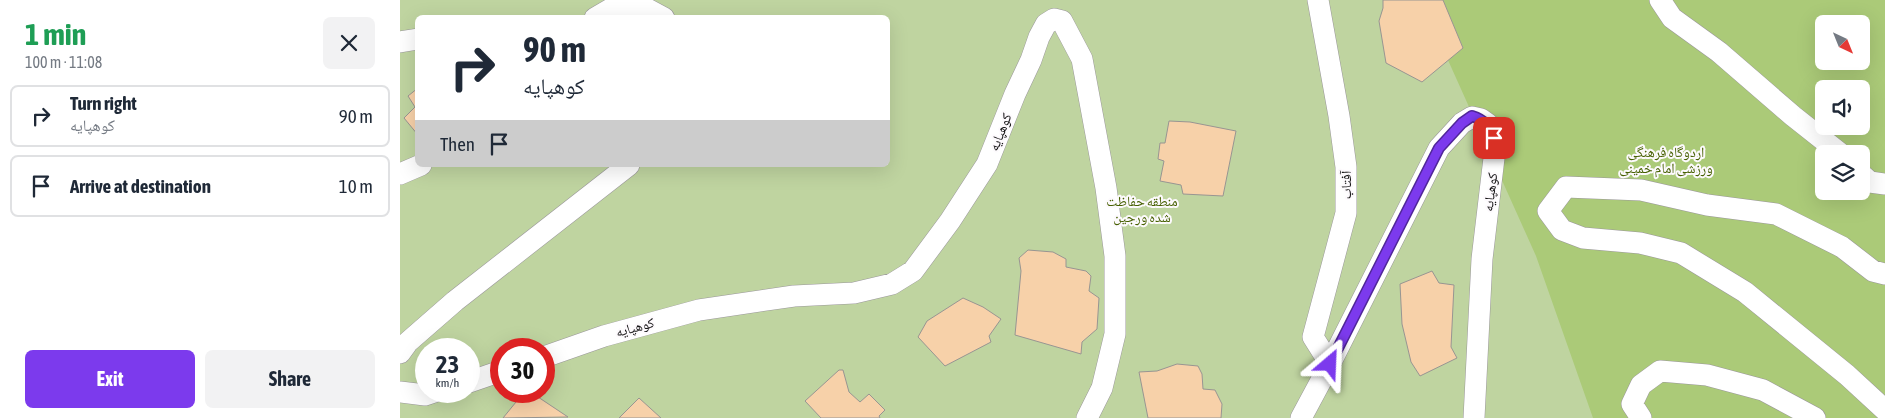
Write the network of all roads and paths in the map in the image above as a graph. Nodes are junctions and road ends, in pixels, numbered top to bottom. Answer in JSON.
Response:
{"nodes":[{"id":1,"x":1318,"y":0,"type":"edge"},
{"id":2,"x":1660,"y":0,"type":"edge"},
{"id":3,"x":635,"y":7,"type":"edge"},
{"id":4,"x":1055,"y":9,"type":"edge"},
{"id":5,"x":600,"y":15,"type":"edge"},
{"id":6,"x":660,"y":15,"type":"edge"},
{"id":7,"x":415,"y":40,"type":"edge"},
{"id":8,"x":400,"y":42,"type":"edge"},
{"id":9,"x":1830,"y":145,"type":"edge"},
{"id":10,"x":416,"y":167,"type":"edge"},
{"id":11,"x":626,"y":167,"type":"edge"},
{"id":12,"x":400,"y":174,"type":"edge"},
{"id":13,"x":1870,"y":182,"type":"edge"},
{"id":14,"x":1885,"y":184,"type":"edge"},
{"id":15,"x":1885,"y":274,"type":"edge"},
{"id":16,"x":400,"y":352,"type":"edge"},
{"id":17,"x":555,"y":353,"type":"edge"},
{"id":18,"x":1330,"y":364,"type":"junction"},
{"id":19,"x":400,"y":392,"type":"edge"},
{"id":20,"x":415,"y":394,"type":"edge"},
{"id":21,"x":1885,"y":410,"type":"edge"},
{"id":22,"x":1087,"y":418,"type":"edge"},
{"id":23,"x":1301,"y":418,"type":"edge"},
{"id":24,"x":1474,"y":418,"type":"edge"},
{"id":25,"x":1642,"y":418,"type":"edge"},
{"id":26,"x":1815,"y":418,"type":"edge"}],
"edges":[{"from":1,"to":18,"type":"street","name":"آفتاب"},
{"from":2,"to":9,"type":"street"},
{"from":3,"to":5,"type":"street"},
{"from":3,"to":6,"type":"street"},
{"from":4,"to":17,"type":"street","name":"کوهپایه"},
{"from":4,"to":22,"type":"street","name":"کوهپایه"},
{"from":7,"to":8,"type":"street"},
{"from":10,"to":12,"type":"street"},
{"from":11,"to":16,"type":"street"},
{"from":13,"to":14,"type":"street"},
{"from":15,"to":21,"type":"street"},
{"from":18,"to":23,"type":"street","name":"کوهپایه"},
{"from":18,"to":24,"type":"street","name":"کوهپایه"},
{"from":19,"to":20,"type":"street"},
{"from":25,"to":26,"type":"street"}]}
